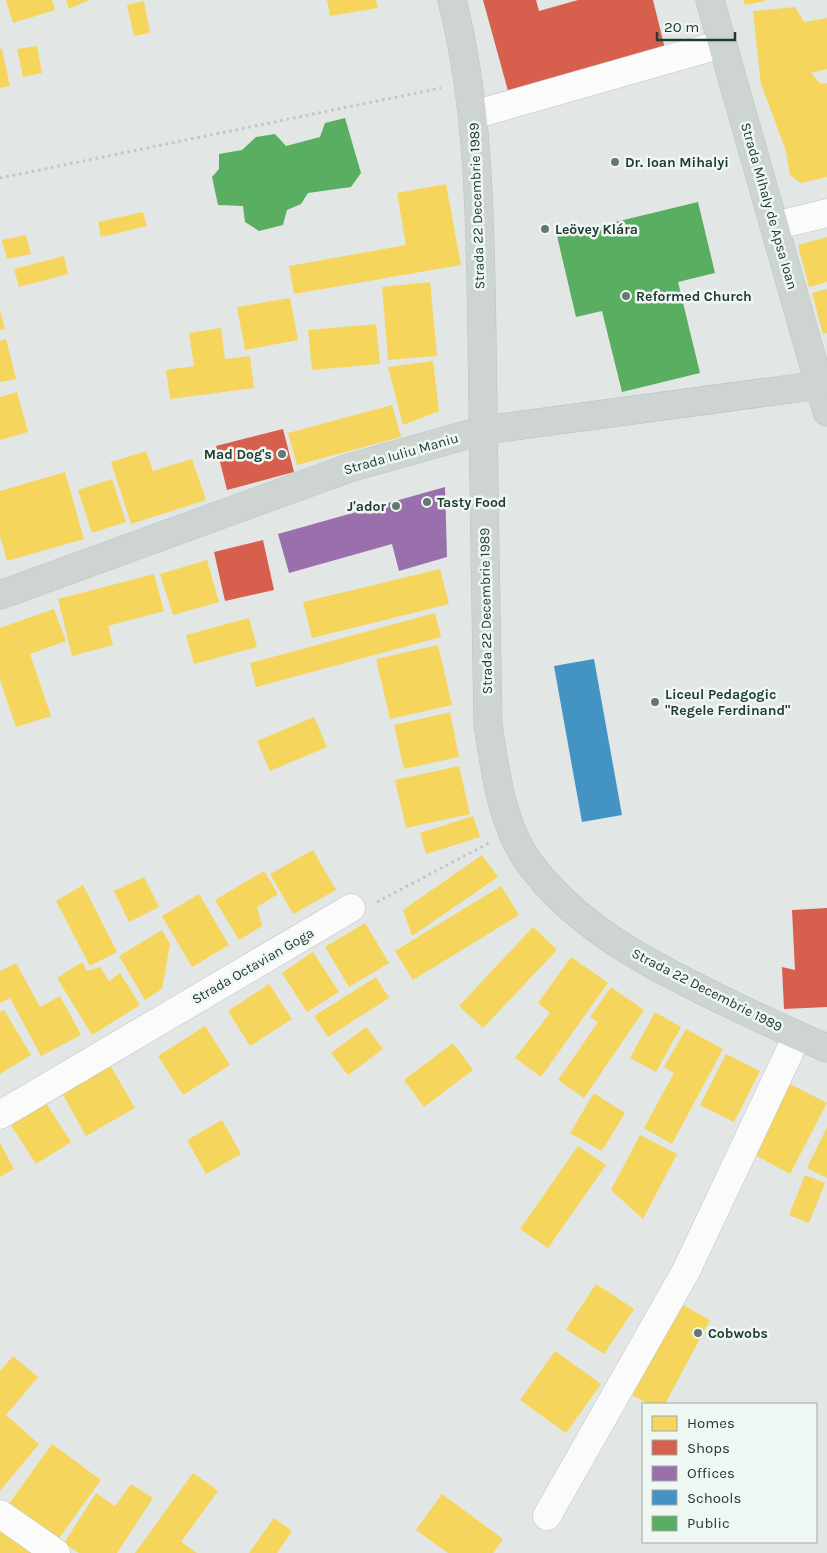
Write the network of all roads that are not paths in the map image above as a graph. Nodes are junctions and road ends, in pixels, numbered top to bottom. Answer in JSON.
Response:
{"nodes":[{"id":1,"x":452,"y":0,"type":"edge"},
{"id":2,"x":710,"y":0,"type":"edge"},
{"id":3,"x":722,"y":44,"type":"junction"},
{"id":4,"x":473,"y":115,"type":"junction"},
{"id":5,"x":827,"y":213,"type":"edge"},
{"id":6,"x":774,"y":226,"type":"junction"},
{"id":7,"x":820,"y":386,"type":"junction"},
{"id":8,"x":827,"y":412,"type":"edge"},
{"id":9,"x":484,"y":430,"type":"junction"},
{"id":10,"x":0,"y":595,"type":"edge"},
{"id":11,"x":351,"y":908,"type":"road end"},
{"id":12,"x":797,"y":1036,"type":"junction"},
{"id":13,"x":827,"y":1048,"type":"edge"},
{"id":14,"x":0,"y":1115,"type":"edge"},
{"id":15,"x":0,"y":1514,"type":"edge"},
{"id":16,"x":547,"y":1516,"type":"dead end"},
{"id":17,"x":56,"y":1553,"type":"edge"}],
"edges":[{"from":1,"to":4,"type":"main road","name":"Strada 22 Decembrie 1989"},
{"from":2,"to":3,"type":"main road","name":"Strada Mihaly de Apsa Ioan"},
{"from":3,"to":4,"type":"street"},
{"from":3,"to":6,"type":"main road","name":"Strada Mihaly de Apsa Ioan"},
{"from":4,"to":9,"type":"main road","name":"Strada 22 Decembrie 1989"},
{"from":5,"to":6,"type":"street"},
{"from":6,"to":7,"type":"main road","name":"Strada Mihaly de Apsa Ioan"},
{"from":7,"to":8,"type":"main road","name":"Strada Mihaly de Apsa Ioan"},
{"from":7,"to":9,"type":"main road","name":"Strada Iuliu Maniu"},
{"from":9,"to":10,"type":"main road","name":"Strada Iuliu Maniu"},
{"from":9,"to":12,"type":"main road","name":"Strada 22 Decembrie 1989"},
{"from":11,"to":14,"type":"street","name":"Strada Octavian Goga"},
{"from":12,"to":13,"type":"main road","name":"Strada 22 Decembrie 1989"},
{"from":12,"to":16,"type":"street"},
{"from":15,"to":17,"type":"street"}]}
